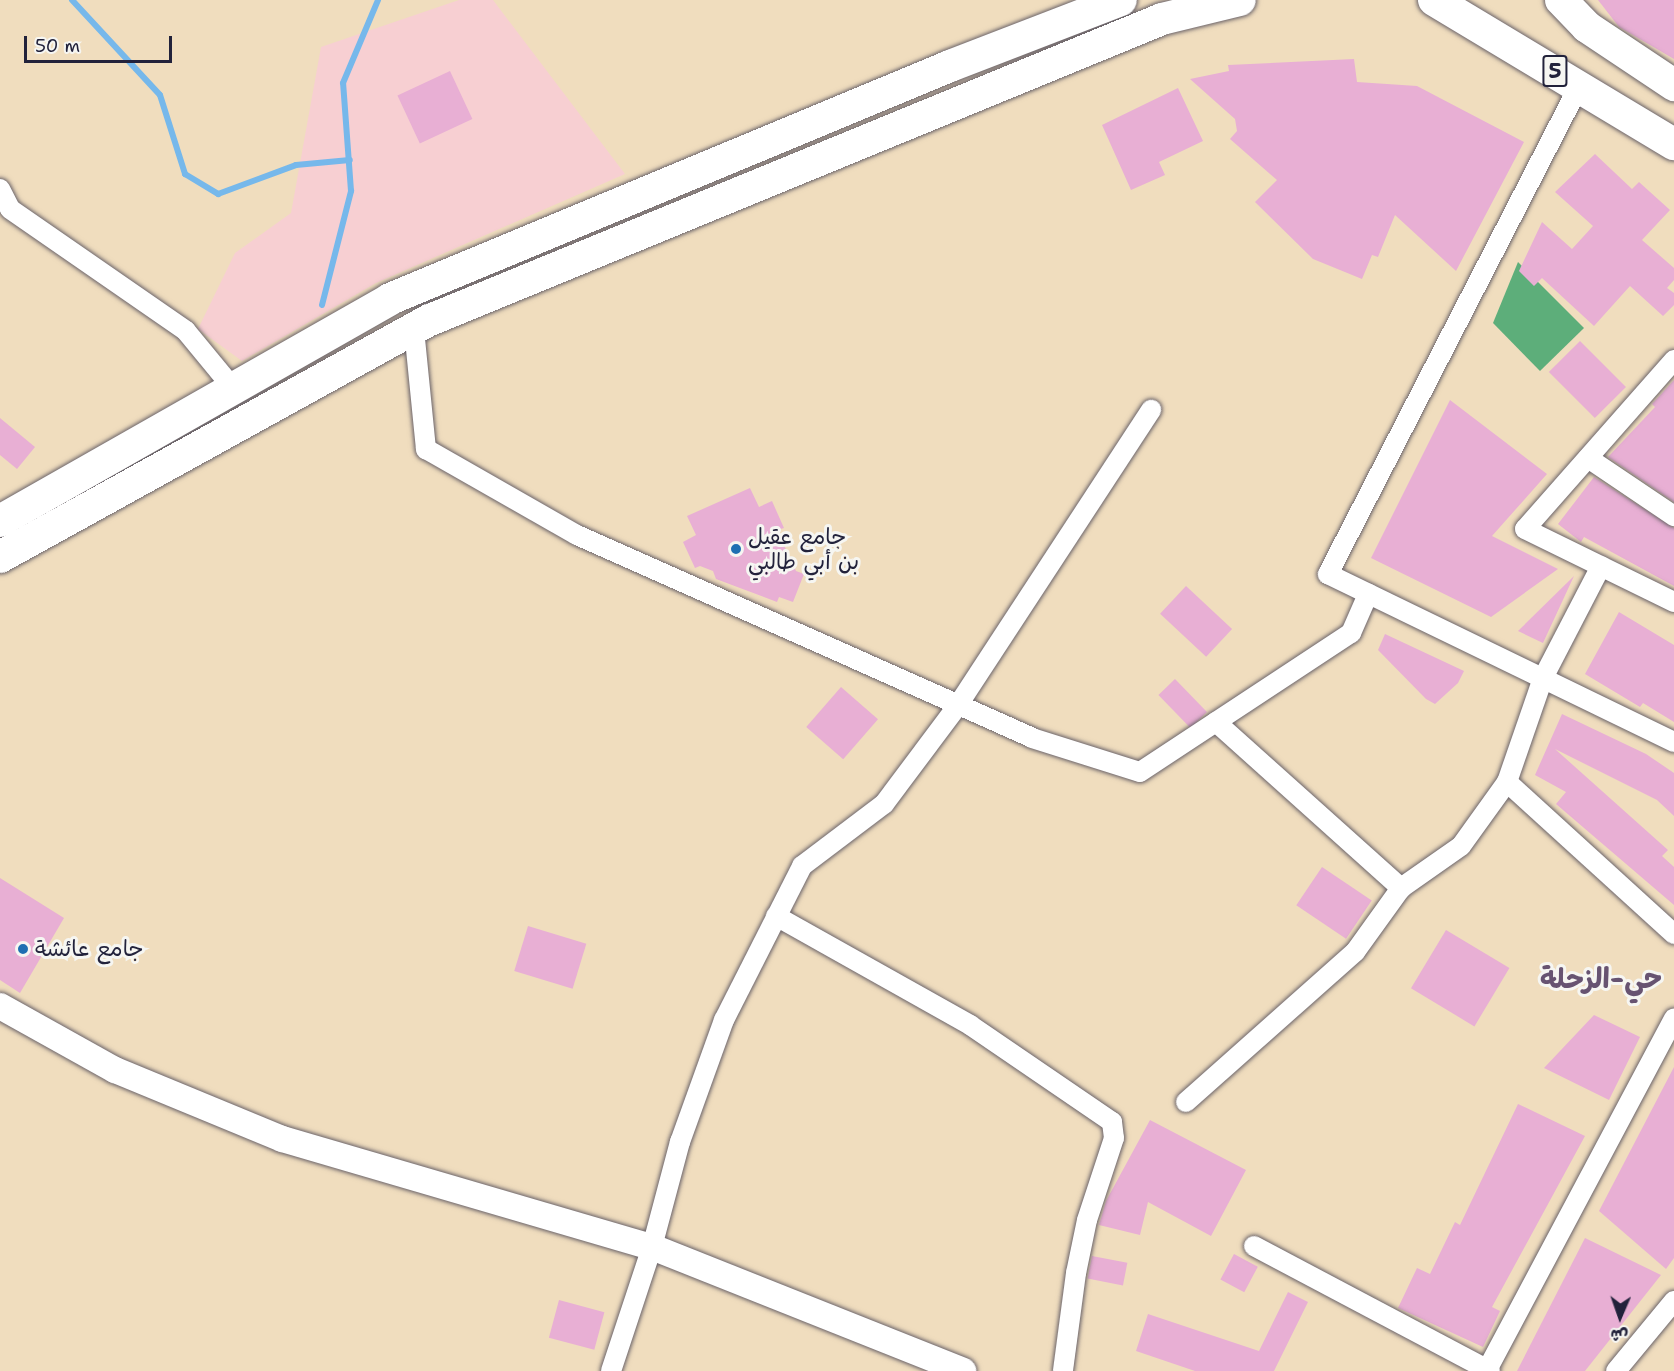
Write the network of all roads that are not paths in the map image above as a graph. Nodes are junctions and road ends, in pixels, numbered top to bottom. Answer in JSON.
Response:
{"nodes":[{"id":1,"x":1121,"y":0,"type":"edge"},
{"id":2,"x":1240,"y":0,"type":"edge"},
{"id":3,"x":1434,"y":0,"type":"edge"},
{"id":4,"x":1561,"y":0,"type":"edge"},
{"id":5,"x":1674,"y":85,"type":"edge"},
{"id":6,"x":1579,"y":86,"type":"junction"},
{"id":7,"x":1674,"y":144,"type":"edge"},
{"id":8,"x":0,"y":189,"type":"edge"},
{"id":9,"x":414,"y":328,"type":"junction"},
{"id":10,"x":1674,"y":360,"type":"edge"},
{"id":11,"x":233,"y":388,"type":"junction"},
{"id":12,"x":1151,"y":410,"type":"dead end"},
{"id":13,"x":1587,"y":458,"type":"junction"},
{"id":14,"x":1674,"y":516,"type":"edge"},
{"id":15,"x":0,"y":521,"type":"edge"},
{"id":16,"x":0,"y":557,"type":"edge"},
{"id":17,"x":1600,"y":566,"type":"junction"},
{"id":18,"x":1368,"y":594,"type":"junction"},
{"id":19,"x":1674,"y":602,"type":"edge"},
{"id":20,"x":1543,"y":678,"type":"junction"},
{"id":21,"x":958,"y":705,"type":"junction"},
{"id":22,"x":1216,"y":722,"type":"junction"},
{"id":23,"x":1674,"y":742,"type":"edge"},
{"id":24,"x":1507,"y":782,"type":"junction"},
{"id":25,"x":1401,"y":888,"type":"junction"},
{"id":26,"x":776,"y":916,"type":"junction"},
{"id":27,"x":1674,"y":934,"type":"edge"},
{"id":28,"x":0,"y":1006,"type":"edge"},
{"id":29,"x":1674,"y":1019,"type":"edge"},
{"id":30,"x":1186,"y":1102,"type":"dead end"},
{"id":31,"x":1254,"y":1246,"type":"dead end"},
{"id":32,"x":652,"y":1247,"type":"junction"},
{"id":33,"x":1674,"y":1301,"type":"edge"},
{"id":34,"x":1489,"y":1370,"type":"edge"},
{"id":35,"x":611,"y":1371,"type":"edge"},
{"id":36,"x":963,"y":1371,"type":"edge"},
{"id":37,"x":1063,"y":1371,"type":"edge"},
{"id":38,"x":1616,"y":1371,"type":"edge"}],
"edges":[{"from":1,"to":11,"type":"main road"},
{"from":2,"to":9,"type":"main road"},
{"from":3,"to":6,"type":"main road","number":"5"},
{"from":4,"to":5,"type":"main road","number":"5"},
{"from":6,"to":7,"type":"main road","number":"5"},
{"from":6,"to":18,"type":"street"},
{"from":8,"to":11,"type":"street"},
{"from":9,"to":16,"type":"main road"},
{"from":9,"to":21,"type":"street"},
{"from":10,"to":13,"type":"street"},
{"from":11,"to":15,"type":"main road"},
{"from":12,"to":21,"type":"street"},
{"from":13,"to":14,"type":"street"},
{"from":13,"to":17,"type":"street"},
{"from":17,"to":19,"type":"street"},
{"from":17,"to":20,"type":"street"},
{"from":18,"to":20,"type":"street"},
{"from":18,"to":22,"type":"street"},
{"from":20,"to":23,"type":"street"},
{"from":20,"to":24,"type":"street"},
{"from":21,"to":22,"type":"street"},
{"from":21,"to":26,"type":"street"},
{"from":22,"to":25,"type":"street"},
{"from":24,"to":25,"type":"street"},
{"from":24,"to":27,"type":"street"},
{"from":25,"to":30,"type":"street"},
{"from":26,"to":32,"type":"street"},
{"from":26,"to":37,"type":"street"},
{"from":28,"to":32,"type":"street"},
{"from":29,"to":34,"type":"street"},
{"from":31,"to":34,"type":"street"},
{"from":32,"to":35,"type":"street"},
{"from":32,"to":36,"type":"street"},
{"from":33,"to":38,"type":"street"}]}
